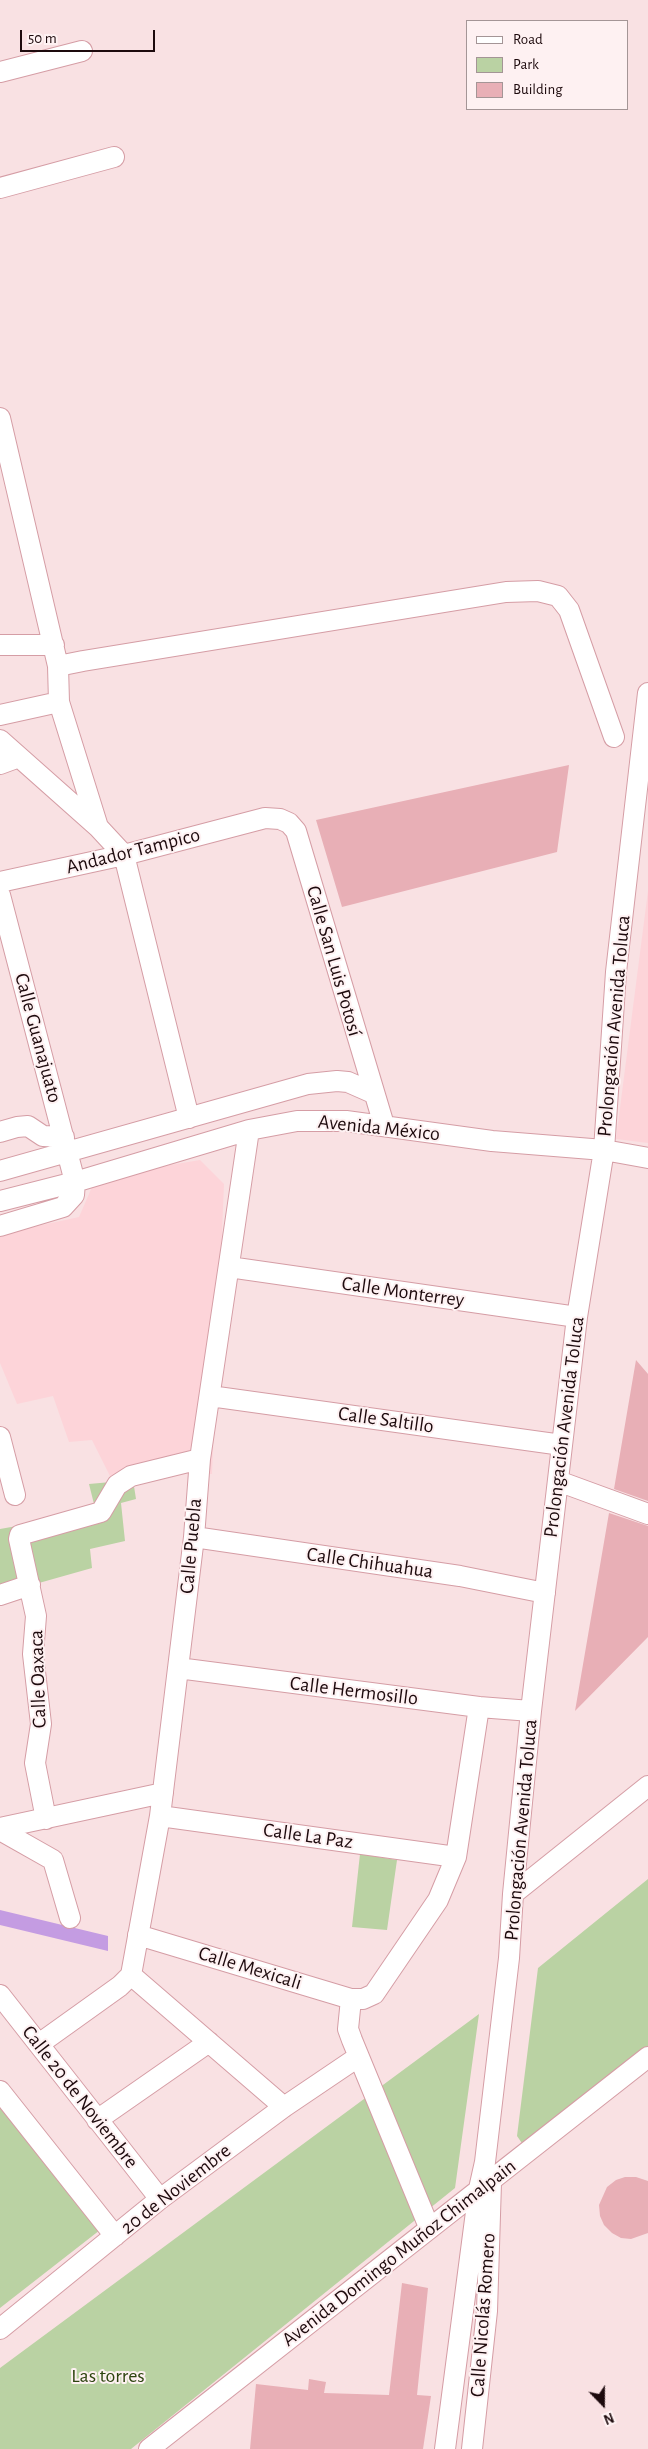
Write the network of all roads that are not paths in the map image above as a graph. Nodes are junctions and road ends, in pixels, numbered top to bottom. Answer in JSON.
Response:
{"nodes":[{"id":1,"x":82,"y":51,"type":"dead end"},
{"id":2,"x":0,"y":72,"type":"edge"},
{"id":3,"x":114,"y":157,"type":"dead end"},
{"id":4,"x":0,"y":188,"type":"edge"},
{"id":5,"x":0,"y":418,"type":"edge"},
{"id":6,"x":54,"y":645,"type":"junction"},
{"id":7,"x":0,"y":646,"type":"edge"},
{"id":8,"x":58,"y":666,"type":"junction"},
{"id":9,"x":648,"y":693,"type":"edge"},
{"id":10,"x":59,"y":702,"type":"junction"},
{"id":11,"x":0,"y":715,"type":"edge"},
{"id":12,"x":614,"y":737,"type":"dead end"},
{"id":13,"x":0,"y":740,"type":"edge"},
{"id":14,"x":19,"y":757,"type":"junction"},
{"id":15,"x":0,"y":764,"type":"edge"},
{"id":16,"x":265,"y":818,"type":"joint"},
{"id":17,"x":98,"y":828,"type":"junction"},
{"id":18,"x":124,"y":855,"type":"junction"},
{"id":19,"x":0,"y":882,"type":"edge"},
{"id":20,"x":0,"y":895,"type":"edge"},
{"id":21,"x":373,"y":1093,"type":"junction"},
{"id":22,"x":189,"y":1118,"type":"junction"},
{"id":23,"x":384,"y":1125,"type":"junction"},
{"id":24,"x":249,"y":1130,"type":"junction"},
{"id":25,"x":0,"y":1132,"type":"edge"},
{"id":26,"x":66,"y":1145,"type":"junction"},
{"id":27,"x":604,"y":1150,"type":"junction"},
{"id":28,"x":648,"y":1158,"type":"edge"},
{"id":29,"x":0,"y":1171,"type":"edge"},
{"id":30,"x":75,"y":1182,"type":"junction"},
{"id":31,"x":0,"y":1201,"type":"edge"},
{"id":32,"x":0,"y":1226,"type":"edge"},
{"id":33,"x":229,"y":1267,"type":"junction"},
{"id":34,"x":577,"y":1317,"type":"junction"},
{"id":35,"x":210,"y":1396,"type":"junction"},
{"id":36,"x":0,"y":1437,"type":"edge"},
{"id":37,"x":562,"y":1445,"type":"junction"},
{"id":38,"x":200,"y":1459,"type":"junction"},
{"id":39,"x":558,"y":1481,"type":"junction"},
{"id":40,"x":15,"y":1495,"type":"dead end"},
{"id":41,"x":648,"y":1514,"type":"edge"},
{"id":42,"x":194,"y":1537,"type":"junction"},
{"id":43,"x":30,"y":1585,"type":"junction"},
{"id":44,"x":546,"y":1593,"type":"junction"},
{"id":45,"x":0,"y":1595,"type":"edge"},
{"id":46,"x":178,"y":1668,"type":"junction"},
{"id":47,"x":479,"y":1707,"type":"junction"},
{"id":48,"x":531,"y":1711,"type":"junction"},
{"id":49,"x":648,"y":1786,"type":"edge"},
{"id":50,"x":163,"y":1793,"type":"junction"},
{"id":51,"x":160,"y":1816,"type":"junction"},
{"id":52,"x":46,"y":1819,"type":"junction"},
{"id":53,"x":0,"y":1829,"type":"edge"},
{"id":54,"x":456,"y":1857,"type":"junction"},
{"id":55,"x":513,"y":1894,"type":"junction"},
{"id":56,"x":70,"y":1918,"type":"dead end"},
{"id":57,"x":134,"y":1956,"type":"junction"},
{"id":58,"x":0,"y":1995,"type":"edge"},
{"id":59,"x":355,"y":2002,"type":"junction"},
{"id":60,"x":209,"y":2042,"type":"junction"},
{"id":61,"x":39,"y":2044,"type":"junction"},
{"id":62,"x":358,"y":2057,"type":"junction"},
{"id":63,"x":648,"y":2057,"type":"edge"},
{"id":64,"x":0,"y":2091,"type":"edge"},
{"id":65,"x":284,"y":2107,"type":"junction"},
{"id":66,"x":97,"y":2120,"type":"junction"},
{"id":67,"x":485,"y":2177,"type":"junction"},
{"id":68,"x":160,"y":2199,"type":"junction"},
{"id":69,"x":430,"y":2227,"type":"junction"},
{"id":70,"x":115,"y":2236,"type":"junction"},
{"id":71,"x":463,"y":2308,"type":"junction"},
{"id":72,"x":487,"y":2311,"type":"junction"},
{"id":73,"x":0,"y":2328,"type":"edge"},
{"id":74,"x":149,"y":2449,"type":"edge"},
{"id":75,"x":445,"y":2449,"type":"edge"},
{"id":76,"x":472,"y":2449,"type":"edge"}],
"edges":[{"from":1,"to":2,"type":"street"},
{"from":3,"to":4,"type":"street"},
{"from":5,"to":6,"type":"street"},
{"from":6,"to":7,"type":"street"},
{"from":6,"to":8,"type":"street"},
{"from":8,"to":10,"type":"street"},
{"from":8,"to":12,"type":"street"},
{"from":9,"to":27,"type":"street","name":"Prolongación Avenida Toluca"},
{"from":10,"to":11,"type":"street"},
{"from":10,"to":17,"type":"street"},
{"from":13,"to":14,"type":"street"},
{"from":14,"to":15,"type":"street"},
{"from":14,"to":17,"type":"street"},
{"from":16,"to":18,"type":"street","name":"Andador Tampico"},
{"from":16,"to":21,"type":"street","name":"Calle San Luis Potosí"},
{"from":17,"to":18,"type":"street"},
{"from":18,"to":19,"type":"street","name":"Andador Tampico"},
{"from":18,"to":22,"type":"street"},
{"from":20,"to":26,"type":"street","name":"Calle Guanajuato"},
{"from":21,"to":22,"type":"street","name":"Avenida México"},
{"from":21,"to":23,"type":"street","name":"Calle San Luis Potosí"},
{"from":22,"to":26,"type":"street","name":"Avenida México"},
{"from":23,"to":24,"type":"street","name":"Avenida México"},
{"from":23,"to":27,"type":"street","name":"Avenida México"},
{"from":24,"to":30,"type":"street","name":"Avenida México"},
{"from":24,"to":33,"type":"street","name":"Calle Puebla"},
{"from":25,"to":26,"type":"street"},
{"from":26,"to":29,"type":"street","name":"Avenida México"},
{"from":26,"to":30,"type":"street","name":"Calle Guanajuato"},
{"from":27,"to":28,"type":"street","name":"Avenida México"},
{"from":27,"to":34,"type":"street","name":"Prolongación Avenida Toluca"},
{"from":30,"to":31,"type":"street","name":"Avenida México"},
{"from":30,"to":32,"type":"street"},
{"from":33,"to":34,"type":"street","name":"Calle Monterrey"},
{"from":33,"to":35,"type":"street","name":"Calle Puebla"},
{"from":34,"to":37,"type":"street","name":"Prolongación Avenida Toluca"},
{"from":35,"to":37,"type":"street","name":"Calle Saltillo"},
{"from":35,"to":38,"type":"street","name":"Calle Puebla"},
{"from":36,"to":40,"type":"street"},
{"from":37,"to":39,"type":"street","name":"Prolongación Avenida Toluca"},
{"from":38,"to":42,"type":"street","name":"Calle Puebla"},
{"from":38,"to":43,"type":"street","name":"Calle Oaxaca"},
{"from":39,"to":41,"type":"street"},
{"from":39,"to":44,"type":"street","name":"Prolongación Avenida Toluca"},
{"from":42,"to":44,"type":"street","name":"Calle Chihuahua"},
{"from":42,"to":46,"type":"street","name":"Calle Puebla"},
{"from":43,"to":45,"type":"street"},
{"from":43,"to":52,"type":"street","name":"Calle Oaxaca"},
{"from":44,"to":48,"type":"street","name":"Prolongación Avenida Toluca"},
{"from":46,"to":47,"type":"street","name":"Calle Hermosillo"},
{"from":46,"to":50,"type":"street","name":"Calle Puebla"},
{"from":47,"to":48,"type":"street","name":"Calle Hermosillo"},
{"from":47,"to":54,"type":"street"},
{"from":48,"to":55,"type":"street","name":"Prolongación Avenida Toluca"},
{"from":49,"to":55,"type":"street"},
{"from":50,"to":51,"type":"street","name":"Calle Puebla"},
{"from":50,"to":52,"type":"street"},
{"from":51,"to":54,"type":"street","name":"Calle La Paz"},
{"from":51,"to":57,"type":"street","name":"Calle Puebla"},
{"from":52,"to":53,"type":"street"},
{"from":53,"to":56,"type":"street"},
{"from":54,"to":59,"type":"street"},
{"from":55,"to":67,"type":"street","name":"Prolongación Avenida Toluca"},
{"from":57,"to":59,"type":"street","name":"Calle Mexicali"},
{"from":57,"to":60,"type":"street"},
{"from":57,"to":61,"type":"street"},
{"from":58,"to":61,"type":"street","name":"Calle 20 de Noviembre"},
{"from":59,"to":62,"type":"street"},
{"from":60,"to":65,"type":"street"},
{"from":60,"to":66,"type":"street"},
{"from":61,"to":66,"type":"street","name":"Calle 20 de Noviembre"},
{"from":62,"to":65,"type":"street","name":"20 de Noviembre"},
{"from":62,"to":69,"type":"street"},
{"from":63,"to":67,"type":"street","name":"Avenida Domingo Muñoz Chimalpain"},
{"from":64,"to":70,"type":"street"},
{"from":65,"to":68,"type":"street","name":"20 de Noviembre"},
{"from":66,"to":68,"type":"street","name":"Calle 20 de Noviembre"},
{"from":67,"to":69,"type":"street","name":"Avenida Domingo Muñoz Chimalpain"},
{"from":67,"to":71,"type":"street","name":"Calle Nicolás Romero"},
{"from":67,"to":72,"type":"street","name":"Calle Nicolás Romero"},
{"from":68,"to":70,"type":"street","name":"20 de Noviembre"},
{"from":69,"to":74,"type":"street","name":"Avenida Domingo Muñoz Chimalpain"},
{"from":70,"to":73,"type":"street","name":"20 de Noviembre"},
{"from":71,"to":72,"type":"street"},
{"from":71,"to":75,"type":"street","name":"Calle Nicolás Romero"},
{"from":72,"to":76,"type":"street","name":"Calle Nicolás Romero"}]}
